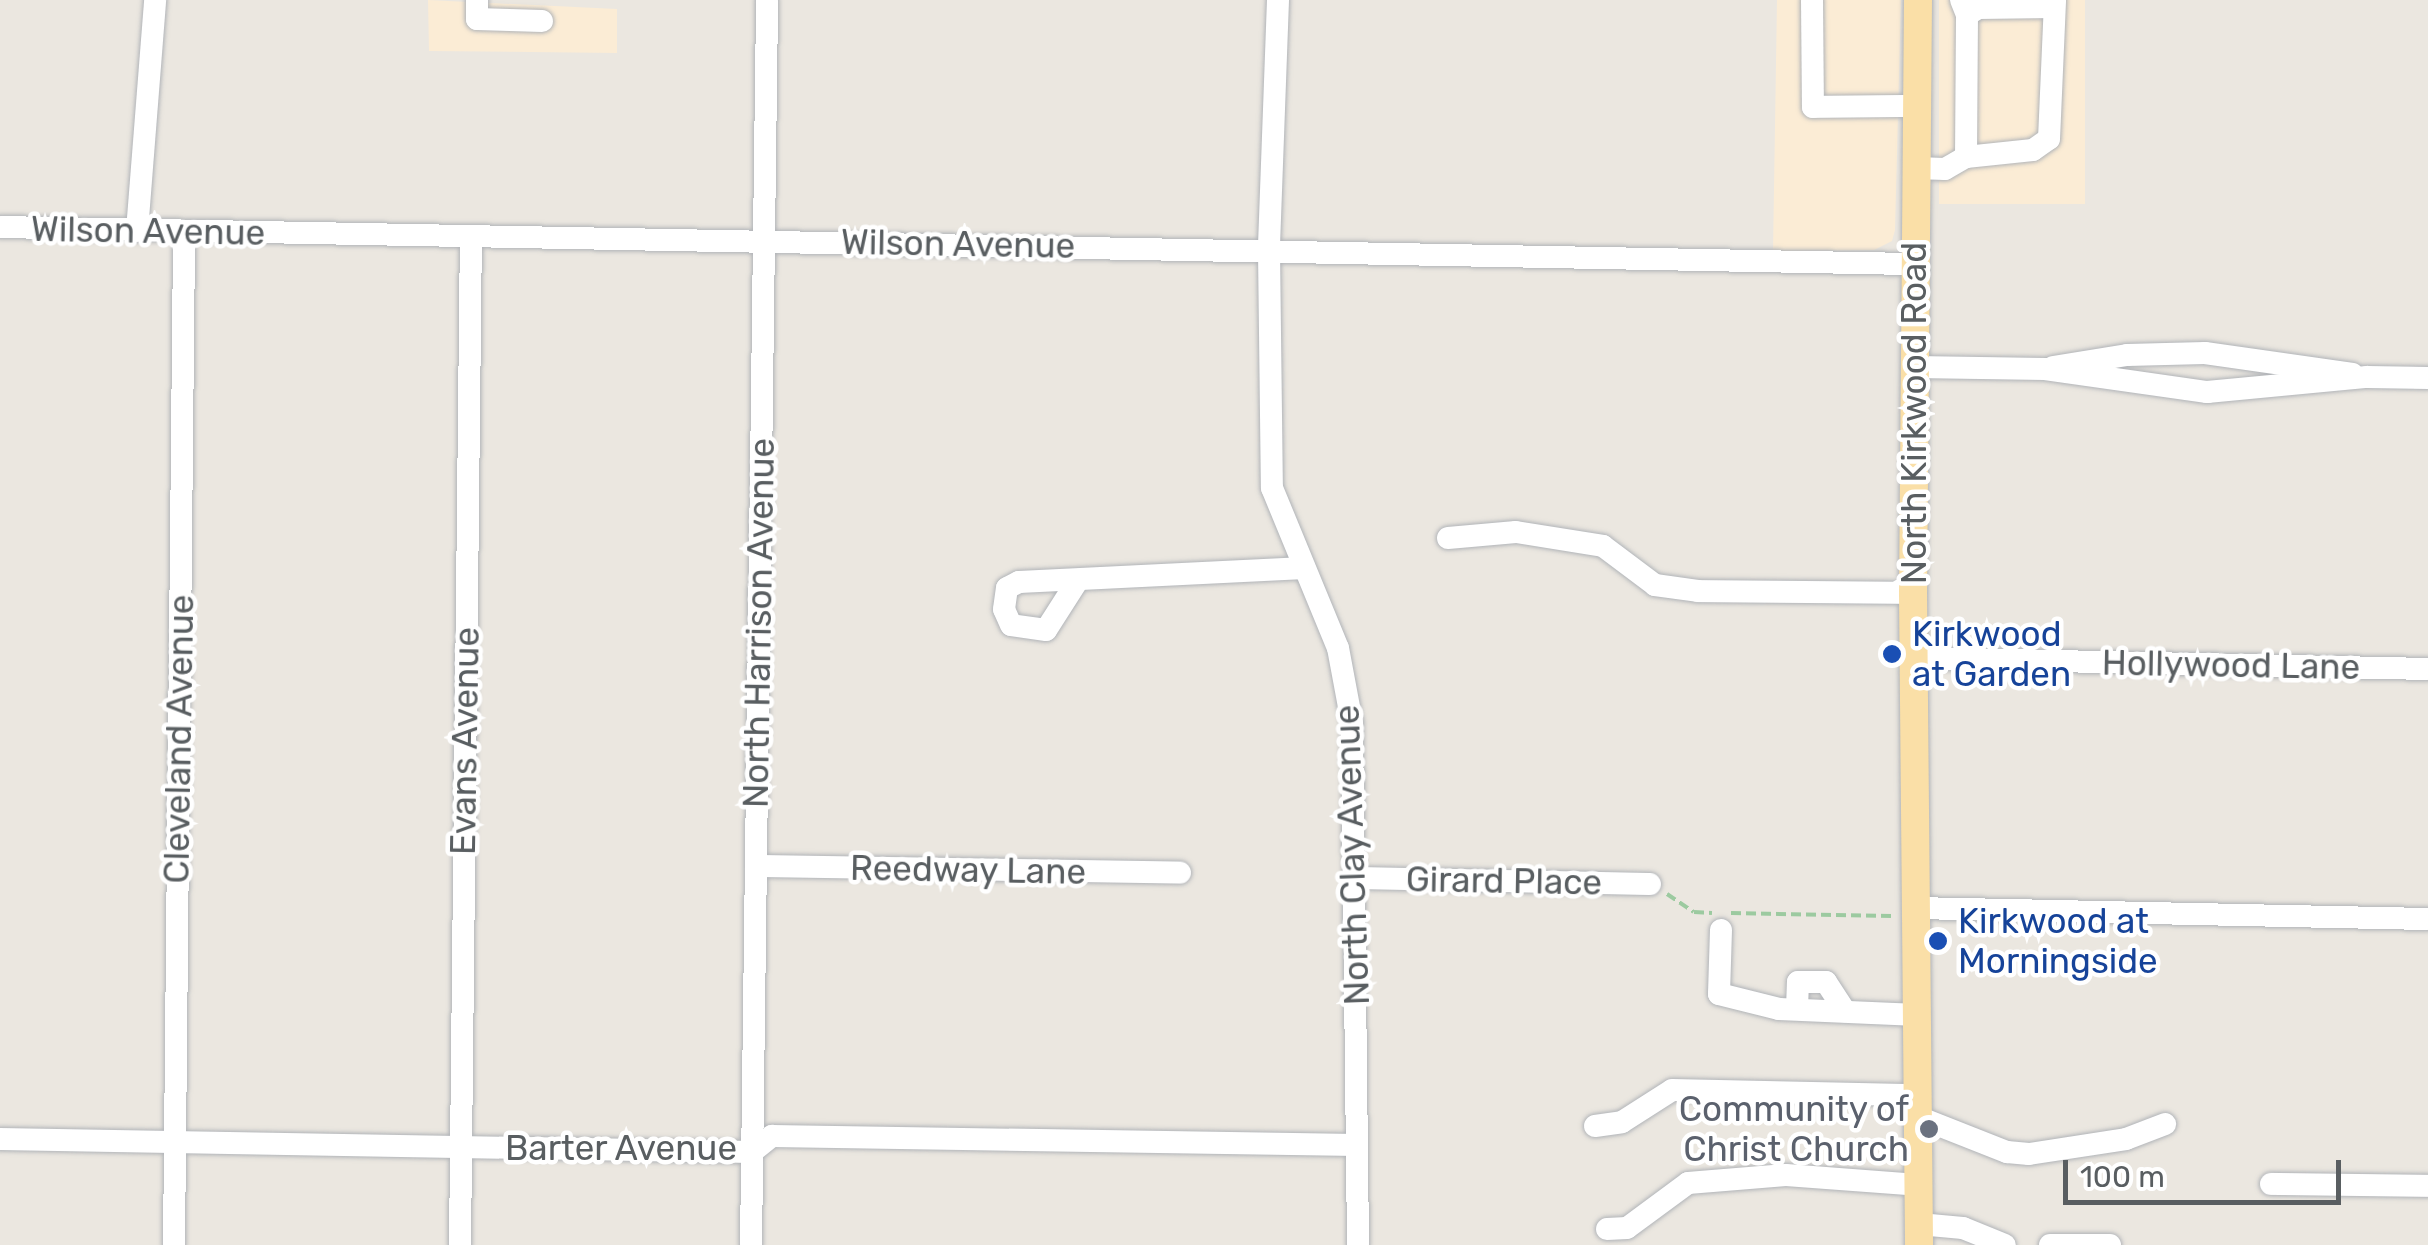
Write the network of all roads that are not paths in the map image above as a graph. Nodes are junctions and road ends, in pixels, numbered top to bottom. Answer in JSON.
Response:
{"nodes":[{"id":1,"x":154,"y":0,"type":"edge"},
{"id":2,"x":477,"y":0,"type":"edge"},
{"id":3,"x":767,"y":0,"type":"edge"},
{"id":4,"x":1278,"y":0,"type":"edge"},
{"id":5,"x":1812,"y":0,"type":"edge"},
{"id":6,"x":1918,"y":0,"type":"edge"},
{"id":7,"x":2055,"y":4,"type":"edge"},
{"id":8,"x":1964,"y":8,"type":"edge"},
{"id":9,"x":542,"y":20,"type":"dead end"},
{"id":10,"x":1917,"y":106,"type":"junction"},
{"id":11,"x":1966,"y":157,"type":"junction"},
{"id":12,"x":1916,"y":168,"type":"junction"},
{"id":13,"x":0,"y":227,"type":"edge"},
{"id":14,"x":138,"y":231,"type":"junction"},
{"id":15,"x":184,"y":232,"type":"junction"},
{"id":16,"x":471,"y":236,"type":"junction"},
{"id":17,"x":765,"y":239,"type":"junction"},
{"id":18,"x":1270,"y":251,"type":"junction"},
{"id":19,"x":1916,"y":264,"type":"junction"},
{"id":20,"x":1915,"y":367,"type":"junction"},
{"id":21,"x":2045,"y":369,"type":"junction"},
{"id":22,"x":2367,"y":377,"type":"junction"},
{"id":23,"x":2428,"y":378,"type":"edge"},
{"id":24,"x":1448,"y":538,"type":"dead end"},
{"id":25,"x":1305,"y":568,"type":"junction"},
{"id":26,"x":1078,"y":580,"type":"dead end"},
{"id":27,"x":1913,"y":593,"type":"junction"},
{"id":28,"x":1914,"y":658,"type":"junction"},
{"id":29,"x":2428,"y":669,"type":"edge"},
{"id":30,"x":756,"y":866,"type":"junction"},
{"id":31,"x":1180,"y":873,"type":"dead end"},
{"id":32,"x":1357,"y":878,"type":"junction"},
{"id":33,"x":1650,"y":884,"type":"road end"},
{"id":34,"x":1916,"y":912,"type":"junction"},
{"id":35,"x":2428,"y":919,"type":"edge"},
{"id":36,"x":1721,"y":930,"type":"dead end"},
{"id":37,"x":1918,"y":1014,"type":"junction"},
{"id":38,"x":1917,"y":1106,"type":"junction"},
{"id":39,"x":2165,"y":1124,"type":"dead end"},
{"id":40,"x":1594,"y":1126,"type":"dead end"},
{"id":41,"x":0,"y":1138,"type":"edge"},
{"id":42,"x":174,"y":1142,"type":"junction"},
{"id":43,"x":1357,"y":1145,"type":"junction"},
{"id":44,"x":461,"y":1147,"type":"junction"},
{"id":45,"x":752,"y":1152,"type":"junction"},
{"id":46,"x":2272,"y":1184,"type":"dead end"},
{"id":47,"x":1918,"y":1185,"type":"junction"},
{"id":48,"x":2428,"y":1186,"type":"edge"},
{"id":49,"x":1607,"y":1229,"type":"dead end"},
{"id":50,"x":1919,"y":1234,"type":"edge"},
{"id":51,"x":174,"y":1245,"type":"edge"},
{"id":52,"x":460,"y":1245,"type":"edge"},
{"id":53,"x":752,"y":1245,"type":"edge"},
{"id":54,"x":1358,"y":1245,"type":"edge"},
{"id":55,"x":2005,"y":1245,"type":"edge"},
{"id":56,"x":2050,"y":1245,"type":"edge"},
{"id":57,"x":2110,"y":1245,"type":"edge"}],
"edges":[{"from":1,"to":14,"type":"street"},
{"from":2,"to":9,"type":"street"},
{"from":3,"to":17,"type":"street","name":"North Harrison Avenue"},
{"from":4,"to":18,"type":"street","name":"North Clay Avenue"},
{"from":5,"to":10,"type":"street"},
{"from":6,"to":10,"type":"main road","name":"North Kirkwood Road"},
{"from":7,"to":8,"type":"street"},
{"from":7,"to":11,"type":"street"},
{"from":8,"to":11,"type":"street"},
{"from":10,"to":12,"type":"main road","name":"North Kirkwood Road"},
{"from":11,"to":12,"type":"street"},
{"from":12,"to":19,"type":"main road","name":"North Kirkwood Road"},
{"from":13,"to":14,"type":"street","name":"Wilson Avenue"},
{"from":14,"to":15,"type":"street","name":"Wilson Avenue"},
{"from":15,"to":16,"type":"street","name":"Wilson Avenue"},
{"from":15,"to":42,"type":"street","name":"Cleveland Avenue"},
{"from":16,"to":17,"type":"street","name":"Wilson Avenue"},
{"from":16,"to":44,"type":"street","name":"Evans Avenue"},
{"from":17,"to":18,"type":"street","name":"Wilson Avenue"},
{"from":17,"to":30,"type":"street","name":"North Harrison Avenue"},
{"from":18,"to":19,"type":"street","name":"Wilson Avenue"},
{"from":18,"to":25,"type":"street","name":"North Clay Avenue"},
{"from":19,"to":20,"type":"main road","name":"North Kirkwood Road"},
{"from":20,"to":21,"type":"street"},
{"from":20,"to":27,"type":"main road","name":"North Kirkwood Road"},
{"from":21,"to":22,"type":"street"},
{"from":21,"to":22,"type":"street"},
{"from":22,"to":23,"type":"street"},
{"from":24,"to":27,"type":"street"},
{"from":25,"to":26,"type":"street"},
{"from":25,"to":32,"type":"street","name":"North Clay Avenue"},
{"from":27,"to":28,"type":"main road","name":"North Kirkwood Road"},
{"from":28,"to":29,"type":"street","name":"Hollywood Lane"},
{"from":28,"to":34,"type":"main road","name":"North Kirkwood Road"},
{"from":30,"to":31,"type":"street","name":"Reedway Lane"},
{"from":30,"to":45,"type":"street","name":"North Harrison Avenue"},
{"from":32,"to":33,"type":"street","name":"Girard Place"},
{"from":32,"to":43,"type":"street","name":"North Clay Avenue"},
{"from":34,"to":35,"type":"street"},
{"from":34,"to":37,"type":"main road","name":"North Kirkwood Road"},
{"from":36,"to":37,"type":"street"},
{"from":37,"to":38,"type":"main road","name":"North Kirkwood Road"},
{"from":38,"to":39,"type":"street"},
{"from":38,"to":40,"type":"street"},
{"from":38,"to":47,"type":"main road","name":"North Kirkwood Road"},
{"from":41,"to":42,"type":"street","name":"Barter Avenue"},
{"from":42,"to":44,"type":"street","name":"Barter Avenue"},
{"from":42,"to":51,"type":"street","name":"Cleveland Avenue"},
{"from":43,"to":45,"type":"street","name":"Barter Avenue"},
{"from":43,"to":54,"type":"street","name":"North Clay Avenue"},
{"from":44,"to":45,"type":"street","name":"Barter Avenue"},
{"from":44,"to":52,"type":"street","name":"Evans Avenue"},
{"from":45,"to":53,"type":"street","name":"North Harrison Avenue"},
{"from":46,"to":48,"type":"street"},
{"from":47,"to":49,"type":"street"},
{"from":47,"to":50,"type":"main road","name":"North Kirkwood Road"},
{"from":50,"to":55,"type":"street"},
{"from":56,"to":57,"type":"street"}]}
